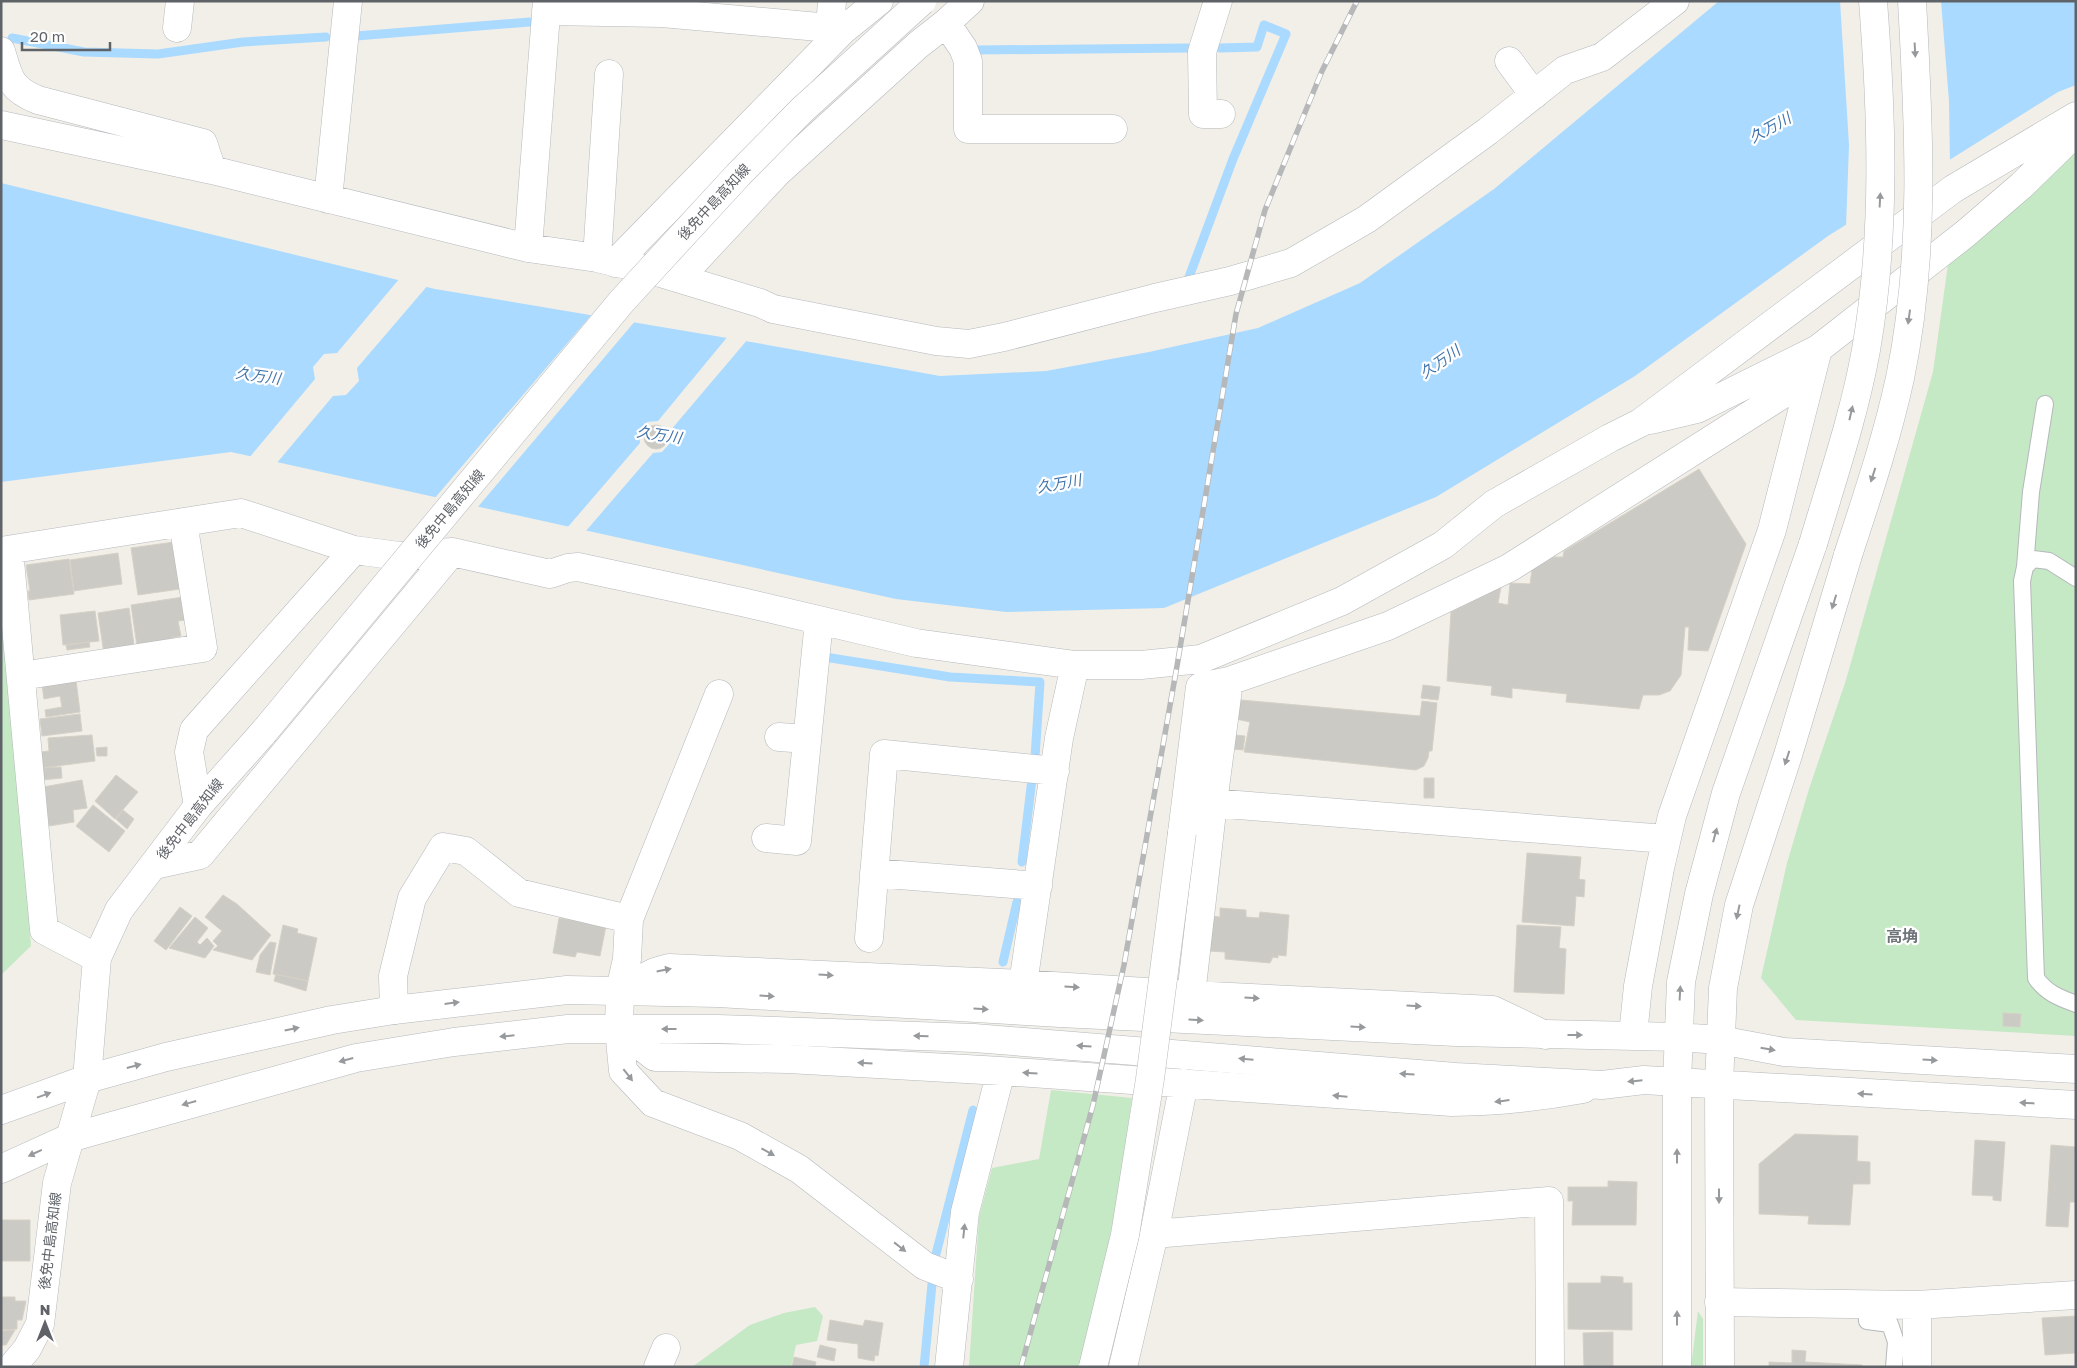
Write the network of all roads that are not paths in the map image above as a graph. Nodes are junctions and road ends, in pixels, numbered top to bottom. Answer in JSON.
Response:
{"nodes":[{"id":1,"x":180,"y":1,"type":"edge"},
{"id":2,"x":348,"y":1,"type":"edge"},
{"id":3,"x":832,"y":1,"type":"edge"},
{"id":4,"x":879,"y":1,"type":"edge"},
{"id":5,"x":922,"y":1,"type":"edge"},
{"id":6,"x":970,"y":1,"type":"edge"},
{"id":7,"x":1218,"y":1,"type":"edge"},
{"id":8,"x":1873,"y":1,"type":"edge"},
{"id":9,"x":1912,"y":1,"type":"edge"},
{"id":10,"x":547,"y":6,"type":"edge"},
{"id":11,"x":1659,"y":6,"type":"edge"},
{"id":12,"x":719,"y":10,"type":"edge"},
{"id":13,"x":946,"y":23,"type":"junction"},
{"id":14,"x":177,"y":28,"type":"dead end"},
{"id":15,"x":836,"y":30,"type":"junction"},
{"id":16,"x":1,"y":51,"type":"edge"},
{"id":17,"x":1509,"y":61,"type":"dead end"},
{"id":18,"x":609,"y":74,"type":"dead end"},
{"id":19,"x":1534,"y":95,"type":"junction"},
{"id":20,"x":1221,"y":114,"type":"dead end"},
{"id":21,"x":2076,"y":116,"type":"edge"},
{"id":22,"x":1,"y":125,"type":"edge"},
{"id":23,"x":1112,"y":130,"type":"dead end"},
{"id":24,"x":2076,"y":132,"type":"edge"},
{"id":25,"x":212,"y":170,"type":"junction"},
{"id":26,"x":328,"y":199,"type":"junction"},
{"id":27,"x":528,"y":248,"type":"junction"},
{"id":28,"x":606,"y":260,"type":"junction"},
{"id":29,"x":662,"y":280,"type":"junction"},
{"id":30,"x":1818,"y":349,"type":"junction"},
{"id":31,"x":2045,"y":404,"type":"dead end"},
{"id":32,"x":1640,"y":423,"type":"junction"},
{"id":33,"x":182,"y":522,"type":"junction"},
{"id":34,"x":354,"y":550,"type":"junction"},
{"id":35,"x":5,"y":551,"type":"edge"},
{"id":36,"x":452,"y":552,"type":"junction"},
{"id":37,"x":2025,"y":567,"type":"junction"},
{"id":38,"x":2076,"y":578,"type":"edge"},
{"id":39,"x":819,"y":621,"type":"junction"},
{"id":40,"x":1075,"y":665,"type":"junction"},
{"id":41,"x":21,"y":676,"type":"junction"},
{"id":42,"x":1229,"y":681,"type":"junction"},
{"id":43,"x":719,"y":694,"type":"dead end"},
{"id":44,"x":779,"y":738,"type":"dead end"},
{"id":45,"x":807,"y":739,"type":"junction"},
{"id":46,"x":1054,"y":771,"type":"junction"},
{"id":47,"x":1213,"y":803,"type":"junction"},
{"id":48,"x":198,"y":806,"type":"junction"},
{"id":49,"x":766,"y":838,"type":"dead end"},
{"id":50,"x":1666,"y":839,"type":"junction"},
{"id":51,"x":154,"y":865,"type":"junction"},
{"id":52,"x":874,"y":873,"type":"junction"},
{"id":53,"x":1038,"y":886,"type":"junction"},
{"id":54,"x":629,"y":920,"type":"junction"},
{"id":55,"x":869,"y":938,"type":"dead end"},
{"id":56,"x":97,"y":958,"type":"junction"},
{"id":57,"x":1024,"y":984,"type":"junction"},
{"id":58,"x":620,"y":990,"type":"junction"},
{"id":59,"x":1190,"y":995,"type":"junction"},
{"id":60,"x":2076,"y":1004,"type":"edge"},
{"id":61,"x":394,"y":1010,"type":"junction"},
{"id":62,"x":619,"y":1029,"type":"junction"},
{"id":63,"x":1545,"y":1035,"type":"junction"},
{"id":64,"x":1633,"y":1035,"type":"junction"},
{"id":65,"x":1678,"y":1037,"type":"junction"},
{"id":66,"x":1720,"y":1040,"type":"junction"},
{"id":67,"x":2076,"y":1069,"type":"edge"},
{"id":68,"x":1001,"y":1071,"type":"junction"},
{"id":69,"x":86,"y":1079,"type":"junction"},
{"id":70,"x":1677,"y":1082,"type":"junction"},
{"id":71,"x":1184,"y":1083,"type":"junction"},
{"id":72,"x":1602,"y":1085,"type":"junction"},
{"id":73,"x":1719,"y":1085,"type":"junction"},
{"id":74,"x":2076,"y":1105,"type":"edge"},
{"id":75,"x":1,"y":1110,"type":"edge"},
{"id":76,"x":69,"y":1138,"type":"junction"},
{"id":77,"x":1,"y":1169,"type":"edge"},
{"id":78,"x":1154,"y":1234,"type":"junction"},
{"id":79,"x":958,"y":1279,"type":"junction"},
{"id":80,"x":2076,"y":1295,"type":"edge"},
{"id":81,"x":1719,"y":1302,"type":"junction"},
{"id":82,"x":1866,"y":1304,"type":"junction"},
{"id":83,"x":1917,"y":1305,"type":"junction"},
{"id":84,"x":12,"y":1367,"type":"edge"},
{"id":85,"x":949,"y":1367,"type":"edge"},
{"id":86,"x":1093,"y":1367,"type":"edge"},
{"id":87,"x":1123,"y":1367,"type":"edge"},
{"id":88,"x":1550,"y":1367,"type":"edge"},
{"id":89,"x":1677,"y":1367,"type":"edge"},
{"id":90,"x":1720,"y":1367,"type":"edge"},
{"id":91,"x":1894,"y":1367,"type":"edge"},
{"id":92,"x":1917,"y":1367,"type":"edge"}],
"edges":[{"from":1,"to":14,"type":"street"},
{"from":2,"to":26,"type":"street"},
{"from":3,"to":15,"type":"street"},
{"from":4,"to":15,"type":"street"},
{"from":5,"to":48,"type":"street","name":"後免中島高知線","bridge":true},
{"from":6,"to":13,"type":"street"},
{"from":7,"to":20,"type":"street"},
{"from":65,"to":8,"type":"street","one_way":true,"bridge":true},
{"from":9,"to":66,"type":"street","one_way":true,"bridge":true},
{"from":10,"to":12,"type":"street"},
{"from":10,"to":27,"type":"street"},
{"from":11,"to":19,"type":"street"},
{"from":12,"to":15,"type":"street"},
{"from":13,"to":23,"type":"street"},
{"from":13,"to":29,"type":"street"},
{"from":15,"to":28,"type":"street"},
{"from":16,"to":25,"type":"street"},
{"from":17,"to":19,"type":"street"},
{"from":18,"to":28,"type":"street"},
{"from":19,"to":29,"type":"street"},
{"from":21,"to":32,"type":"street"},
{"from":22,"to":25,"type":"street"},
{"from":24,"to":30,"type":"street"},
{"from":25,"to":26,"type":"street"},
{"from":26,"to":27,"type":"street"},
{"from":27,"to":28,"type":"street"},
{"from":28,"to":29,"type":"street"},
{"from":30,"to":32,"type":"street"},
{"from":30,"to":42,"type":"street"},
{"from":30,"to":50,"type":"street"},
{"from":31,"to":37,"type":"lane"},
{"from":32,"to":40,"type":"street"},
{"from":33,"to":34,"type":"street"},
{"from":33,"to":35,"type":"street"},
{"from":33,"to":41,"type":"street"},
{"from":34,"to":36,"type":"street"},
{"from":34,"to":48,"type":"street"},
{"from":35,"to":41,"type":"street"},
{"from":36,"to":39,"type":"street"},
{"from":36,"to":51,"type":"street"},
{"from":37,"to":38,"type":"lane"},
{"from":37,"to":60,"type":"lane"},
{"from":39,"to":40,"type":"street"},
{"from":39,"to":45,"type":"street"},
{"from":40,"to":46,"type":"street"},
{"from":41,"to":56,"type":"street"},
{"from":42,"to":47,"type":"street"},
{"from":42,"to":86,"type":"street","bridge":true},
{"from":43,"to":54,"type":"street"},
{"from":44,"to":45,"type":"street"},
{"from":45,"to":49,"type":"street"},
{"from":46,"to":52,"type":"street"},
{"from":46,"to":53,"type":"street"},
{"from":47,"to":50,"type":"street"},
{"from":47,"to":59,"type":"street"},
{"from":48,"to":51,"type":"street","name":"後免中島高知線"},
{"from":50,"to":64,"type":"street"},
{"from":51,"to":56,"type":"street","name":"後免中島高知線"},
{"from":52,"to":53,"type":"street"},
{"from":52,"to":55,"type":"street"},
{"from":53,"to":57,"type":"street"},
{"from":54,"to":58,"type":"street"},
{"from":54,"to":61,"type":"street"},
{"from":56,"to":69,"type":"street","name":"後免中島高知線"},
{"from":58,"to":57,"type":"street","one_way":true},
{"from":57,"to":59,"type":"street","one_way":true},
{"from":61,"to":58,"type":"street","one_way":true},
{"from":58,"to":62,"type":"street"},
{"from":58,"to":63,"type":"street","one_way":true},
{"from":59,"to":63,"type":"street","one_way":true},
{"from":69,"to":61,"type":"street","one_way":true},
{"from":68,"to":62,"type":"street","one_way":true},
{"from":72,"to":62,"type":"street","one_way":true},
{"from":62,"to":76,"type":"street","one_way":true},
{"from":62,"to":79,"type":"street","one_way":true},
{"from":63,"to":64,"type":"street","one_way":true},
{"from":64,"to":65,"type":"street"},
{"from":65,"to":66,"type":"street"},
{"from":65,"to":70,"type":"street"},
{"from":66,"to":67,"type":"street","one_way":true},
{"from":66,"to":73,"type":"street"},
{"from":71,"to":68,"type":"street","one_way":true},
{"from":79,"to":68,"type":"street","one_way":true},
{"from":75,"to":69,"type":"street","one_way":true},
{"from":69,"to":76,"type":"street","name":"後免中島高知線"},
{"from":70,"to":72,"type":"street","one_way":true},
{"from":70,"to":73,"type":"street"},
{"from":89,"to":70,"type":"street","one_way":true},
{"from":72,"to":71,"type":"street","one_way":true},
{"from":71,"to":78,"type":"street"},
{"from":74,"to":73,"type":"street","one_way":true},
{"from":73,"to":81,"type":"street","one_way":true},
{"from":76,"to":77,"type":"street","one_way":true},
{"from":76,"to":84,"type":"street","name":"後免中島高知線"},
{"from":78,"to":87,"type":"street"},
{"from":78,"to":88,"type":"street"},
{"from":79,"to":85,"type":"street"},
{"from":80,"to":83,"type":"street"},
{"from":81,"to":82,"type":"street"},
{"from":81,"to":90,"type":"street"},
{"from":82,"to":83,"type":"street"},
{"from":82,"to":91,"type":"lane"},
{"from":83,"to":92,"type":"street"}]}
